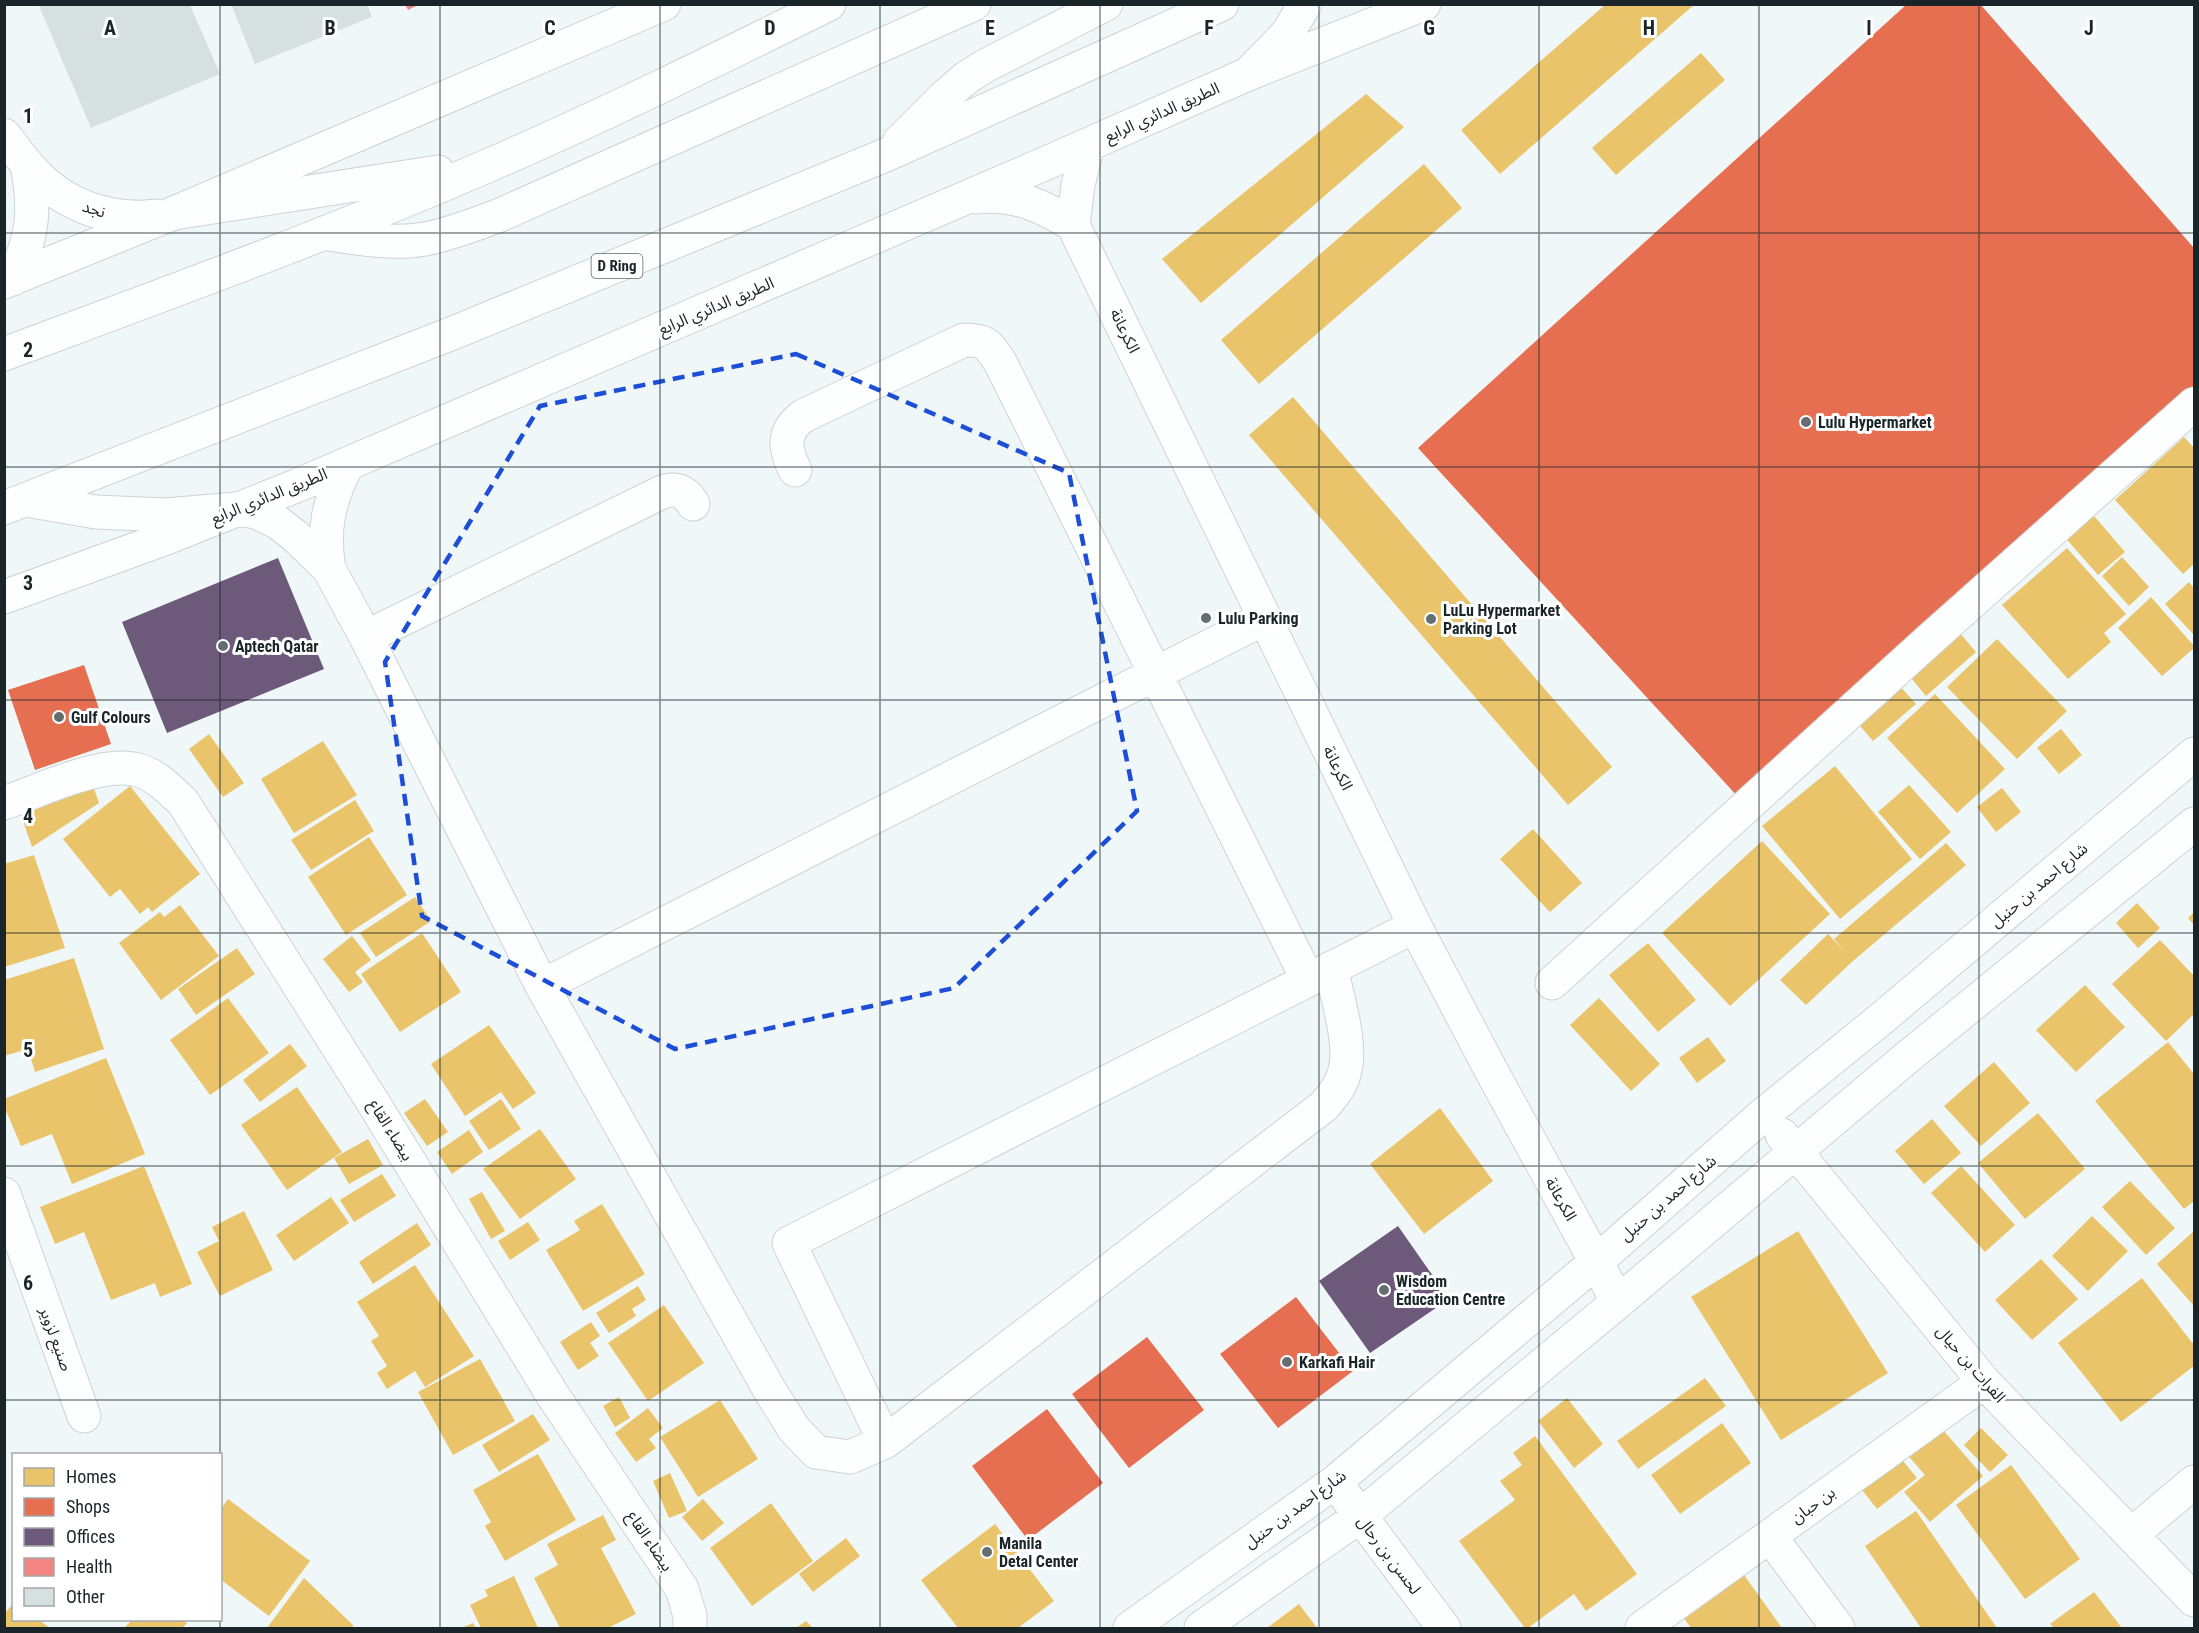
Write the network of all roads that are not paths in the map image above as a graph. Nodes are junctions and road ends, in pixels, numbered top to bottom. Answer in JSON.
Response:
{"nodes":[{"id":1,"x":664,"y":4,"type":"edge"},
{"id":2,"x":829,"y":4,"type":"edge"},
{"id":3,"x":974,"y":4,"type":"edge"},
{"id":4,"x":1106,"y":4,"type":"edge"},
{"id":5,"x":1221,"y":4,"type":"edge"},
{"id":6,"x":1305,"y":4,"type":"edge"},
{"id":7,"x":1424,"y":4,"type":"edge"},
{"id":8,"x":1248,"y":74,"type":"junction"},
{"id":9,"x":4,"y":135,"type":"edge"},
{"id":10,"x":1088,"y":145,"type":"junction"},
{"id":11,"x":888,"y":154,"type":"junction"},
{"id":12,"x":493,"y":164,"type":"junction"},
{"id":13,"x":27,"y":165,"type":"junction"},
{"id":14,"x":965,"y":198,"type":"junction"},
{"id":15,"x":174,"y":213,"type":"junction"},
{"id":16,"x":1073,"y":225,"type":"junction"},
{"id":17,"x":322,"y":233,"type":"junction"},
{"id":18,"x":9,"y":280,"type":"edge"},
{"id":19,"x":4,"y":354,"type":"edge"},
{"id":20,"x":2194,"y":404,"type":"edge"},
{"id":21,"x":347,"y":465,"type":"junction"},
{"id":22,"x":795,"y":470,"type":"dead end"},
{"id":23,"x":16,"y":504,"type":"edge"},
{"id":24,"x":693,"y":504,"type":"dead end"},
{"id":25,"x":237,"y":509,"type":"junction"},
{"id":26,"x":329,"y":569,"type":"junction"},
{"id":27,"x":4,"y":597,"type":"edge"},
{"id":28,"x":1265,"y":618,"type":"junction"},
{"id":29,"x":366,"y":637,"type":"junction"},
{"id":30,"x":1156,"y":673,"type":"junction"},
{"id":31,"x":2194,"y":754,"type":"edge"},
{"id":32,"x":4,"y":803,"type":"edge"},
{"id":33,"x":2194,"y":824,"type":"edge"},
{"id":34,"x":1415,"y":926,"type":"junction"},
{"id":35,"x":1320,"y":974,"type":"junction"},
{"id":36,"x":1552,"y":983,"type":"dead end"},
{"id":37,"x":542,"y":986,"type":"junction"},
{"id":38,"x":1878,"y":1020,"type":"junction"},
{"id":39,"x":1911,"y":1055,"type":"junction"},
{"id":40,"x":1764,"y":1114,"type":"junction"},
{"id":41,"x":1796,"y":1151,"type":"junction"},
{"id":42,"x":4,"y":1194,"type":"edge"},
{"id":43,"x":1596,"y":1262,"type":"junction"},
{"id":44,"x":1618,"y":1302,"type":"junction"},
{"id":45,"x":1984,"y":1382,"type":"junction"},
{"id":46,"x":84,"y":1416,"type":"dead end"},
{"id":47,"x":885,"y":1442,"type":"junction"},
{"id":48,"x":1335,"y":1482,"type":"junction"},
{"id":49,"x":2194,"y":1482,"type":"edge"},
{"id":50,"x":1360,"y":1516,"type":"junction"},
{"id":51,"x":2131,"y":1534,"type":"junction"},
{"id":52,"x":1770,"y":1536,"type":"junction"},
{"id":53,"x":2194,"y":1600,"type":"edge"},
{"id":54,"x":690,"y":1629,"type":"edge"},
{"id":55,"x":1130,"y":1629,"type":"edge"},
{"id":56,"x":1201,"y":1629,"type":"edge"},
{"id":57,"x":1444,"y":1629,"type":"edge"},
{"id":58,"x":1642,"y":1629,"type":"edge"},
{"id":59,"x":1838,"y":1629,"type":"edge"}],
"edges":[{"from":1,"to":15,"type":"street"},
{"from":2,"to":12,"type":"street"},
{"from":3,"to":17,"type":"street"},
{"from":4,"to":11,"type":"street"},
{"from":5,"to":11,"type":"street","number":"D Ring"},
{"from":6,"to":8,"type":"street"},
{"from":7,"to":8,"type":"street","name":"الطريق الدائري الرابع"},
{"from":8,"to":10,"type":"street","name":"الطريق الدائري الرابع"},
{"from":9,"to":13,"type":"street","name":"نجد"},
{"from":10,"to":14,"type":"street","name":"الطريق الدائري الرابع"},
{"from":10,"to":16,"type":"street"},
{"from":11,"to":23,"type":"street","number":"D Ring"},
{"from":12,"to":15,"type":"street"},
{"from":12,"to":17,"type":"street"},
{"from":13,"to":15,"type":"street","name":"نجد"},
{"from":13,"to":18,"type":"street","name":"نجد"},
{"from":14,"to":16,"type":"street"},
{"from":14,"to":21,"type":"street","name":"الطريق الدائري الرابع"},
{"from":15,"to":18,"type":"street"},
{"from":16,"to":28,"type":"street","name":"الكرعانة"},
{"from":17,"to":19,"type":"street"},
{"from":20,"to":36,"type":"street"},
{"from":21,"to":25,"type":"street","name":"الطريق الدائري الرابع"},
{"from":21,"to":26,"type":"street"},
{"from":22,"to":30,"type":"street"},
{"from":23,"to":25,"type":"street"},
{"from":24,"to":29,"type":"street"},
{"from":25,"to":26,"type":"street"},
{"from":25,"to":27,"type":"street","name":"الطريق الدائري الرابع"},
{"from":26,"to":29,"type":"street"},
{"from":28,"to":30,"type":"street"},
{"from":28,"to":34,"type":"street","name":"الكرعانة"},
{"from":29,"to":37,"type":"street"},
{"from":30,"to":35,"type":"street"},
{"from":30,"to":37,"type":"street"},
{"from":31,"to":38,"type":"street","name":"شارع احمد بن حنبل"},
{"from":32,"to":54,"type":"street","name":"بيضاء القاع"},
{"from":33,"to":39,"type":"street"},
{"from":34,"to":35,"type":"street"},
{"from":34,"to":43,"type":"street","name":"الكرعانة"},
{"from":35,"to":47,"type":"street"},
{"from":35,"to":47,"type":"street"},
{"from":37,"to":47,"type":"street"},
{"from":38,"to":39,"type":"street"},
{"from":38,"to":40,"type":"street","name":"شارع احمد بن حنبل"},
{"from":39,"to":41,"type":"street"},
{"from":40,"to":41,"type":"street","name":"الفرات بن حيال"},
{"from":40,"to":43,"type":"street","name":"شارع احمد بن حنبل"},
{"from":41,"to":44,"type":"street"},
{"from":41,"to":45,"type":"street","name":"الفرات بن حيال"},
{"from":42,"to":46,"type":"street","name":"صنيع لزوير"},
{"from":43,"to":44,"type":"street","name":"الكرعانة"},
{"from":43,"to":48,"type":"street","name":"شارع احمد بن حنبل"},
{"from":44,"to":50,"type":"street"},
{"from":45,"to":51,"type":"street","name":"الفرات بن حيال"},
{"from":45,"to":52,"type":"street","name":"بن حبان"},
{"from":48,"to":50,"type":"street","name":"لحسن بن رحال"},
{"from":48,"to":55,"type":"street","name":"شارع احمد بن حنبل"},
{"from":49,"to":51,"type":"street"},
{"from":50,"to":56,"type":"street"},
{"from":50,"to":57,"type":"street","name":"لحسن بن رحال"},
{"from":51,"to":53,"type":"street","name":"الفرات بن حيال"},
{"from":52,"to":58,"type":"street","name":"بن حبان"},
{"from":52,"to":59,"type":"street"}]}
